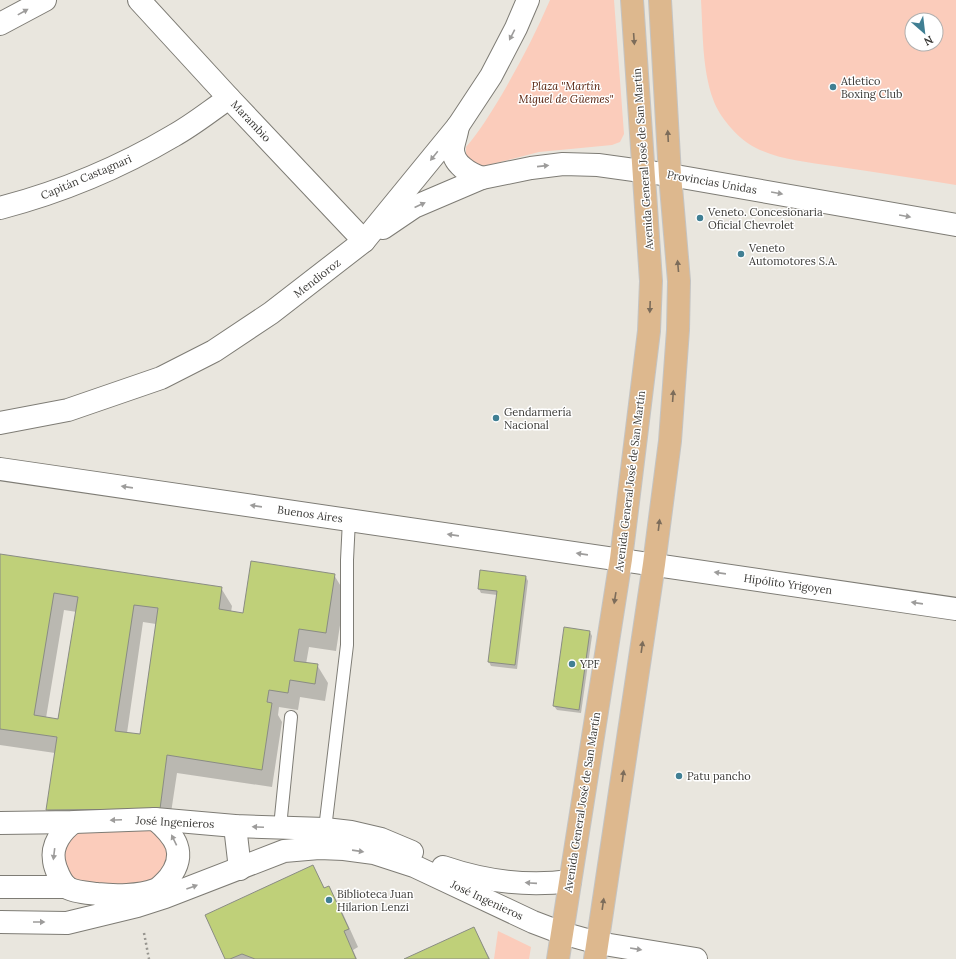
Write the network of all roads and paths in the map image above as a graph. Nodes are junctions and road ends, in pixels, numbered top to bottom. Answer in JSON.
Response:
{"nodes":[{"id":1,"x":45,"y":0,"type":"edge"},
{"id":2,"x":139,"y":0,"type":"edge"},
{"id":3,"x":528,"y":0,"type":"edge"},
{"id":4,"x":632,"y":0,"type":"edge"},
{"id":5,"x":660,"y":0,"type":"edge"},
{"id":6,"x":0,"y":24,"type":"edge"},
{"id":7,"x":229,"y":98,"type":"junction"},
{"id":8,"x":458,"y":126,"type":"junction"},
{"id":9,"x":644,"y":171,"type":"junction"},
{"id":10,"x":670,"y":174,"type":"junction"},
{"id":11,"x":482,"y":178,"type":"junction"},
{"id":12,"x":0,"y":208,"type":"edge"},
{"id":13,"x":956,"y":225,"type":"edge"},
{"id":14,"x":364,"y":241,"type":"junction"},
{"id":15,"x":0,"y":424,"type":"edge"},
{"id":16,"x":0,"y":469,"type":"edge"},
{"id":17,"x":350,"y":520,"type":"junction"},
{"id":18,"x":621,"y":559,"type":"junction"},
{"id":19,"x":654,"y":564,"type":"junction"},
{"id":20,"x":956,"y":609,"type":"edge"},
{"id":21,"x":291,"y":717,"type":"dead end"},
{"id":22,"x":155,"y":819,"type":"junction"},
{"id":23,"x":74,"y":822,"type":"junction"},
{"id":24,"x":0,"y":823,"type":"edge"},
{"id":25,"x":235,"y":826,"type":"junction"},
{"id":26,"x":280,"y":828,"type":"junction"},
{"id":27,"x":322,"y":839,"type":"junction"},
{"id":28,"x":284,"y":851,"type":"junction"},
{"id":29,"x":240,"y":868,"type":"junction"},
{"id":30,"x":570,"y":882,"type":"junction"},
{"id":31,"x":0,"y":888,"type":"edge"},
{"id":32,"x":67,"y":888,"type":"junction"},
{"id":33,"x":160,"y":893,"type":"junction"},
{"id":34,"x":0,"y":922,"type":"edge"},
{"id":35,"x":144,"y":932,"type":"dead end"},
{"id":36,"x":562,"y":933,"type":"junction"},
{"id":37,"x":597,"y":951,"type":"edge"},
{"id":38,"x":149,"y":959,"type":"edge"},
{"id":39,"x":558,"y":959,"type":"edge"},
{"id":40,"x":696,"y":959,"type":"edge"}],
"edges":[{"from":6,"to":1,"type":"street","one_way":true},
{"from":2,"to":7,"type":"street","name":"Marambio"},
{"from":3,"to":8,"type":"street","name":"Mendioroz","one_way":true},
{"from":4,"to":9,"type":"main road","name":"Avenida General José de San Martín","one_way":true},
{"from":10,"to":5,"type":"main road","one_way":true},
{"from":7,"to":12,"type":"street","name":"Capitán Castagnari"},
{"from":7,"to":14,"type":"street","name":"Marambio"},
{"from":8,"to":11,"type":"street"},
{"from":8,"to":14,"type":"street","name":"Mendioroz","one_way":true},
{"from":9,"to":10,"type":"street","name":"Provincias Unidas"},
{"from":11,"to":9,"type":"street","name":"Provincias Unidas","one_way":true},
{"from":9,"to":18,"type":"main road","name":"Avenida General José de San Martín","one_way":true},
{"from":10,"to":13,"type":"street","name":"Provincias Unidas","one_way":true},
{"from":19,"to":10,"type":"main road","one_way":true},
{"from":14,"to":11,"type":"street","name":"Provincias Unidas","one_way":true},
{"from":14,"to":15,"type":"street","name":"Mendioroz"},
{"from":17,"to":16,"type":"street","name":"Buenos Aires","one_way":true},
{"from":18,"to":17,"type":"street","name":"Buenos Aires","one_way":true},
{"from":17,"to":27,"type":"lane"},
{"from":18,"to":19,"type":"street","name":"Hipólito Yrigoyen"},
{"from":18,"to":30,"type":"main road","name":"Avenida General José de San Martín","one_way":true},
{"from":20,"to":19,"type":"street","name":"Hipólito Yrigoyen","one_way":true},
{"from":37,"to":19,"type":"main road","one_way":true},
{"from":21,"to":26,"type":"lane"},
{"from":22,"to":23,"type":"street","name":"José Ingenieros","one_way":true},
{"from":22,"to":25,"type":"street","name":"José Ingenieros"},
{"from":33,"to":22,"type":"street","one_way":true},
{"from":23,"to":24,"type":"street","name":"José Ingenieros"},
{"from":23,"to":32,"type":"street","one_way":true},
{"from":26,"to":25,"type":"street","name":"José Ingenieros","one_way":true},
{"from":25,"to":29,"type":"street"},
{"from":26,"to":27,"type":"street","name":"José Ingenieros"},
{"from":26,"to":28,"type":"street"},
{"from":27,"to":28,"type":"street"},
{"from":30,"to":27,"type":"street","one_way":true},
{"from":27,"to":36,"type":"street","name":"José Ingenieros","one_way":true},
{"from":28,"to":29,"type":"street"},
{"from":33,"to":29,"type":"street","one_way":true},
{"from":30,"to":36,"type":"main road","name":"Avenida General José de San Martín"},
{"from":31,"to":32,"type":"street"},
{"from":32,"to":33,"type":"street"},
{"from":34,"to":33,"type":"street","one_way":true},
{"from":35,"to":38,"type":"path"},
{"from":36,"to":37,"type":"street","name":"José Ingenieros"},
{"from":36,"to":39,"type":"main road","name":"Avenida General José de San Martín"},
{"from":37,"to":40,"type":"street","name":"José Ingenieros","one_way":true}]}
